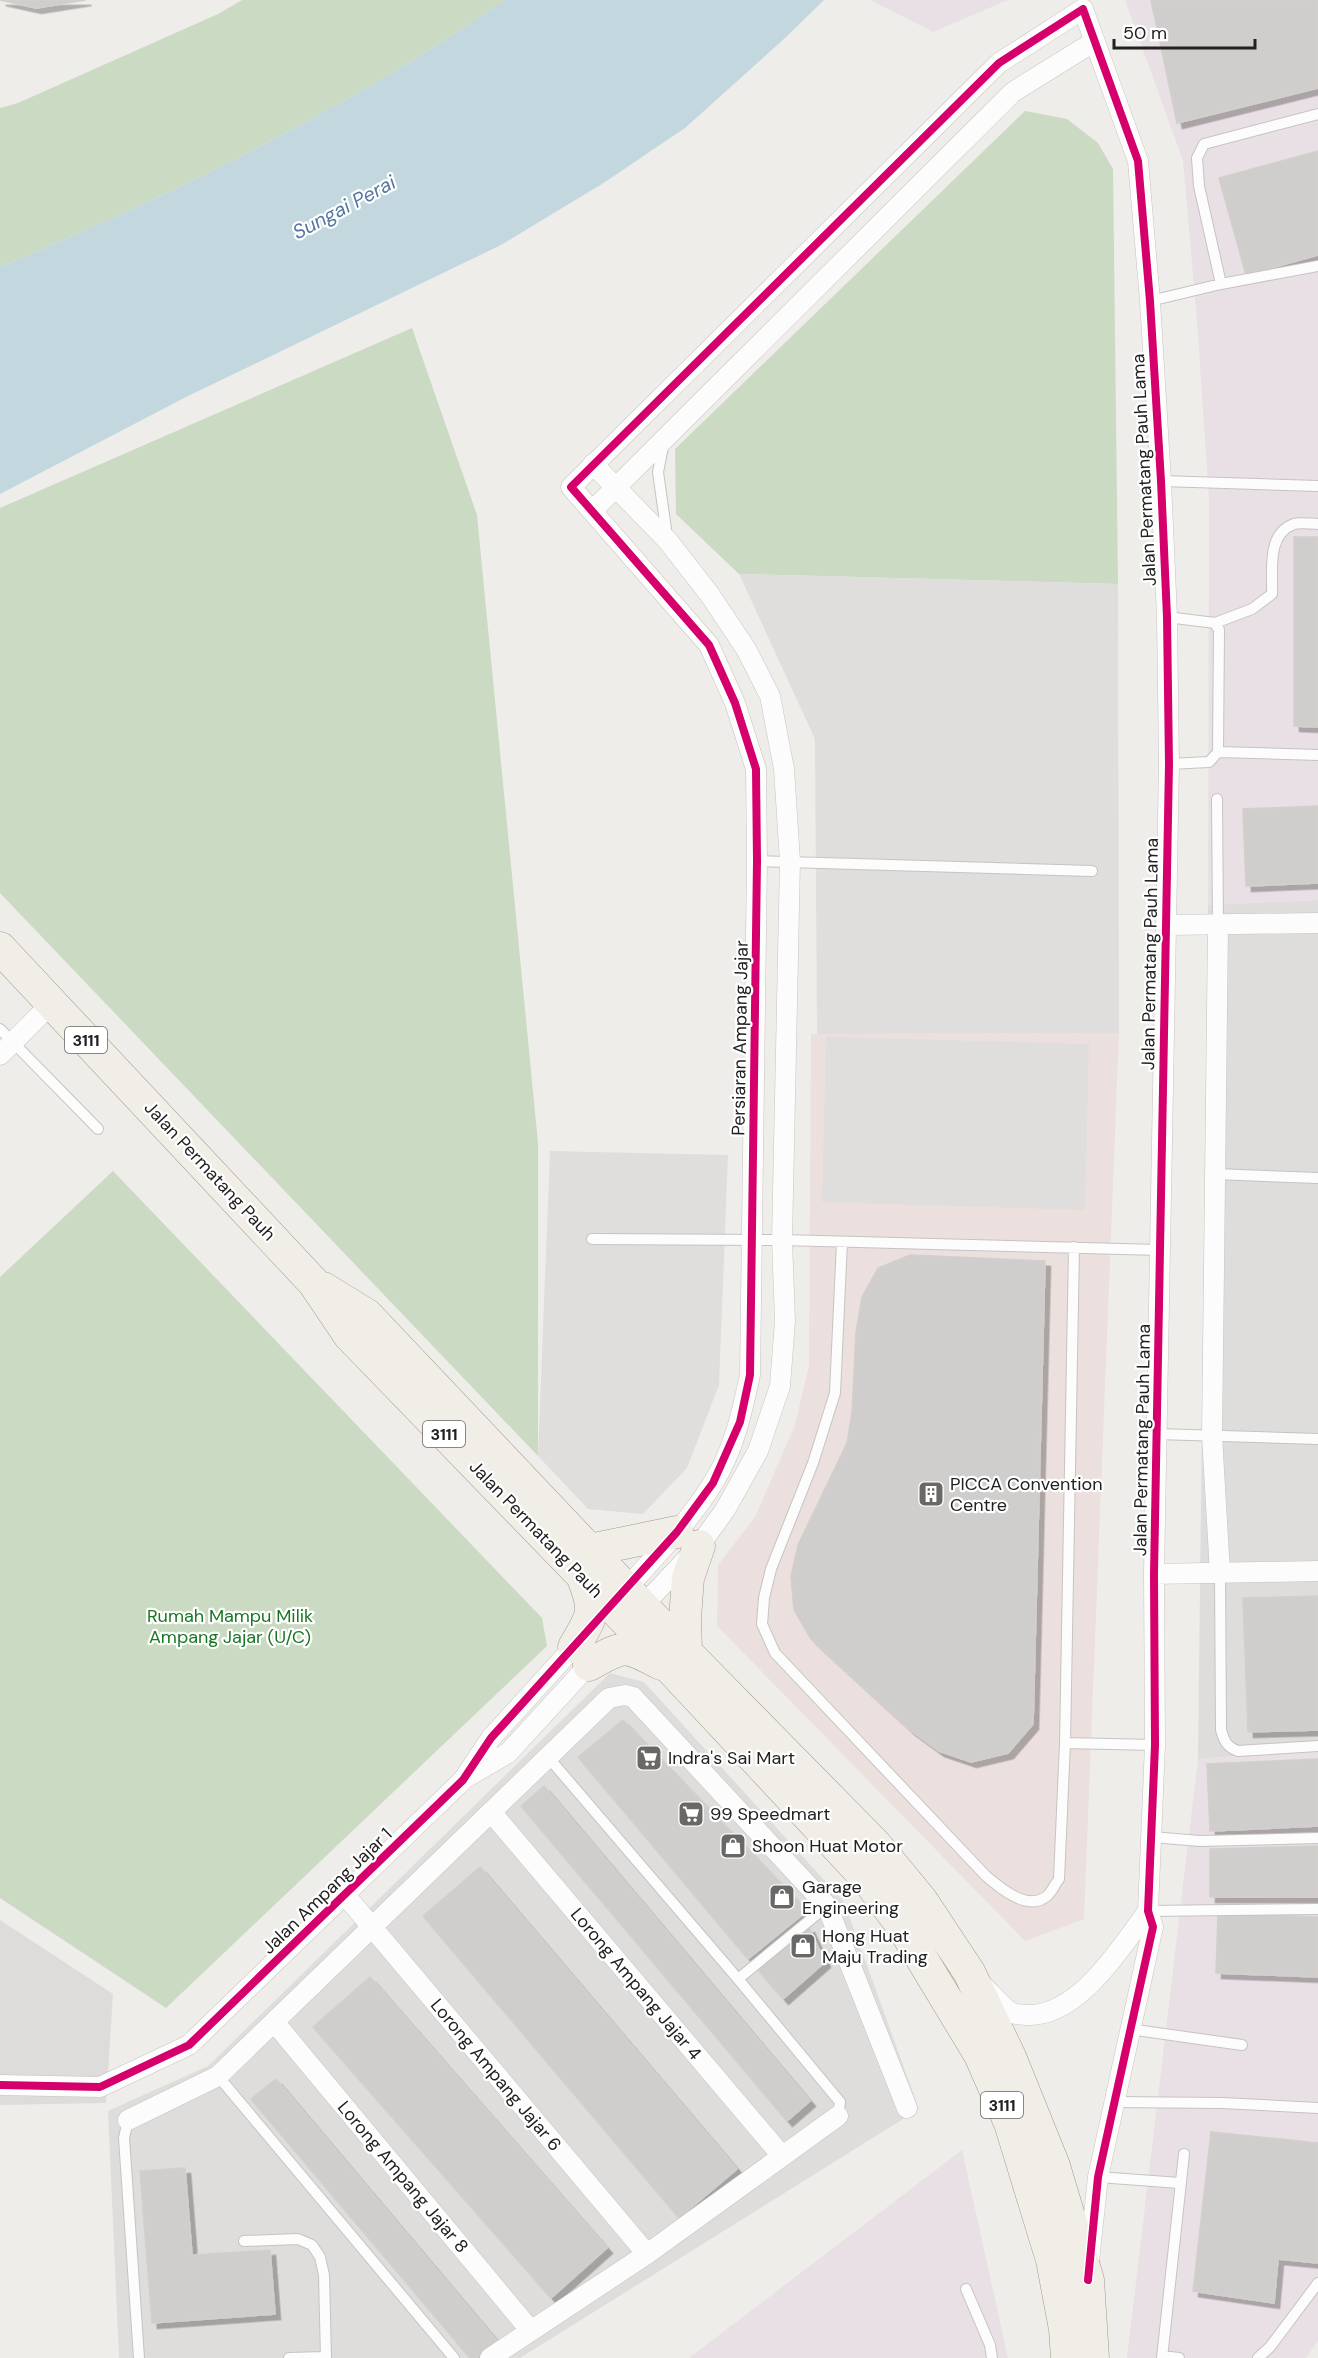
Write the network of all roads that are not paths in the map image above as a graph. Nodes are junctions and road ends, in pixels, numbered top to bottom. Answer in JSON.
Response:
{"nodes":[{"id":1,"x":1087,"y":5,"type":"edge"},
{"id":2,"x":1095,"y":41,"type":"junction"},
{"id":3,"x":1318,"y":114,"type":"edge"},
{"id":4,"x":1318,"y":266,"type":"edge"},
{"id":5,"x":1221,"y":284,"type":"junction"},
{"id":6,"x":1150,"y":301,"type":"junction"},
{"id":7,"x":664,"y":438,"type":"junction"},
{"id":8,"x":593,"y":464,"type":"junction"},
{"id":9,"x":1161,"y":481,"type":"junction"},
{"id":10,"x":1318,"y":486,"type":"edge"},
{"id":11,"x":616,"y":487,"type":"junction"},
{"id":12,"x":592,"y":511,"type":"junction"},
{"id":13,"x":1318,"y":524,"type":"edge"},
{"id":14,"x":668,"y":541,"type":"junction"},
{"id":15,"x":1167,"y":617,"type":"junction"},
{"id":16,"x":1215,"y":623,"type":"junction"},
{"id":17,"x":1218,"y":752,"type":"junction"},
{"id":18,"x":1318,"y":755,"type":"edge"},
{"id":19,"x":1169,"y":765,"type":"junction"},
{"id":20,"x":1217,"y":799,"type":"dead end"},
{"id":21,"x":757,"y":861,"type":"junction"},
{"id":22,"x":790,"y":861,"type":"junction"},
{"id":23,"x":1092,"y":871,"type":"dead end"},
{"id":24,"x":1318,"y":923,"type":"edge"},
{"id":25,"x":1166,"y":925,"type":"junction"},
{"id":26,"x":1218,"y":926,"type":"junction"},
{"id":27,"x":0,"y":948,"type":"edge"},
{"id":28,"x":51,"y":1005,"type":"junction"},
{"id":29,"x":4,"y":1042,"type":"edge"},
{"id":30,"x":98,"y":1129,"type":"dead end"},
{"id":31,"x":1215,"y":1174,"type":"junction"},
{"id":32,"x":1318,"y":1178,"type":"edge"},
{"id":33,"x":592,"y":1239,"type":"dead end"},
{"id":34,"x":752,"y":1240,"type":"junction"},
{"id":35,"x":782,"y":1240,"type":"junction"},
{"id":36,"x":842,"y":1242,"type":"junction"},
{"id":37,"x":1074,"y":1248,"type":"junction"},
{"id":38,"x":1160,"y":1250,"type":"junction"},
{"id":39,"x":1157,"y":1434,"type":"junction"},
{"id":40,"x":1212,"y":1436,"type":"junction"},
{"id":41,"x":1318,"y":1439,"type":"edge"},
{"id":42,"x":688,"y":1539,"type":"junction"},
{"id":43,"x":586,"y":1564,"type":"junction"},
{"id":44,"x":1318,"y":1571,"type":"edge"},
{"id":45,"x":1220,"y":1573,"type":"junction"},
{"id":46,"x":1154,"y":1574,"type":"junction"},
{"id":47,"x":627,"y":1606,"type":"junction"},
{"id":48,"x":582,"y":1656,"type":"junction"},
{"id":49,"x":679,"y":1661,"type":"junction"},
{"id":50,"x":1065,"y":1743,"type":"junction"},
{"id":51,"x":1155,"y":1745,"type":"junction"},
{"id":52,"x":1318,"y":1746,"type":"edge"},
{"id":53,"x":548,"y":1757,"type":"junction"},
{"id":54,"x":491,"y":1812,"type":"junction"},
{"id":55,"x":1152,"y":1837,"type":"junction"},
{"id":56,"x":1318,"y":1838,"type":"edge"},
{"id":57,"x":345,"y":1895,"type":"junction"},
{"id":58,"x":827,"y":1906,"type":"junction"},
{"id":59,"x":1318,"y":1909,"type":"edge"},
{"id":60,"x":1148,"y":1911,"type":"junction"},
{"id":61,"x":371,"y":1927,"type":"junction"},
{"id":62,"x":969,"y":1972,"type":"junction"},
{"id":63,"x":738,"y":1979,"type":"junction"},
{"id":64,"x":275,"y":2023,"type":"junction"},
{"id":65,"x":1129,"y":2029,"type":"junction"},
{"id":66,"x":1242,"y":2045,"type":"dead end"},
{"id":67,"x":218,"y":2076,"type":"junction"},
{"id":68,"x":0,"y":2085,"type":"edge"},
{"id":69,"x":1114,"y":2102,"type":"junction"},
{"id":70,"x":907,"y":2108,"type":"dead end"},
{"id":71,"x":1318,"y":2108,"type":"edge"},
{"id":72,"x":838,"y":2116,"type":"joint"},
{"id":73,"x":128,"y":2120,"type":"joint"},
{"id":74,"x":1184,"y":2154,"type":"dead end"},
{"id":75,"x":782,"y":2156,"type":"junction"},
{"id":76,"x":1098,"y":2177,"type":"junction"},
{"id":77,"x":1180,"y":2184,"type":"junction"},
{"id":78,"x":244,"y":2241,"type":"dead end"},
{"id":79,"x":647,"y":2254,"type":"junction"},
{"id":80,"x":1088,"y":2280,"type":"junction"},
{"id":81,"x":1318,"y":2283,"type":"edge"},
{"id":82,"x":966,"y":2289,"type":"dead end"},
{"id":83,"x":531,"y":2331,"type":"junction"},
{"id":84,"x":1162,"y":2357,"type":"edge"},
{"id":85,"x":139,"y":2358,"type":"edge"},
{"id":86,"x":289,"y":2358,"type":"edge"},
{"id":87,"x":326,"y":2358,"type":"edge"},
{"id":88,"x":454,"y":2358,"type":"edge"},
{"id":89,"x":490,"y":2358,"type":"edge"},
{"id":90,"x":992,"y":2358,"type":"edge"},
{"id":91,"x":1067,"y":2358,"type":"edge"},
{"id":92,"x":1093,"y":2358,"type":"edge"},
{"id":93,"x":1179,"y":2358,"type":"edge"},
{"id":94,"x":1258,"y":2358,"type":"edge"}],
"edges":[{"from":1,"to":2,"type":"street","name":"Jalan Permatang Pauh Lama"},
{"from":1,"to":8,"type":"street"},
{"from":2,"to":6,"type":"street","name":"Jalan Permatang Pauh Lama"},
{"from":2,"to":7,"type":"street"},
{"from":3,"to":5,"type":"lane"},
{"from":4,"to":5,"type":"lane"},
{"from":5,"to":6,"type":"lane"},
{"from":6,"to":9,"type":"street","name":"Jalan Permatang Pauh Lama"},
{"from":7,"to":11,"type":"street"},
{"from":7,"to":14,"type":"lane"},
{"from":8,"to":11,"type":"street","name":"Persiaran Ampang Jajar"},
{"from":8,"to":12,"type":"street","name":"Persiaran Ampang Jajar"},
{"from":9,"to":10,"type":"lane"},
{"from":9,"to":15,"type":"street","name":"Jalan Permatang Pauh Lama"},
{"from":11,"to":12,"type":"street"},
{"from":11,"to":14,"type":"street","name":"Persiaran Ampang Jajar"},
{"from":12,"to":21,"type":"street","name":"Persiaran Ampang Jajar"},
{"from":13,"to":16,"type":"lane"},
{"from":14,"to":22,"type":"street","name":"Persiaran Ampang Jajar"},
{"from":15,"to":16,"type":"lane"},
{"from":15,"to":19,"type":"street","name":"Jalan Permatang Pauh Lama"},
{"from":16,"to":17,"type":"lane"},
{"from":17,"to":18,"type":"lane"},
{"from":17,"to":19,"type":"lane"},
{"from":19,"to":25,"type":"street","name":"Jalan Permatang Pauh Lama"},
{"from":20,"to":26,"type":"lane"},
{"from":21,"to":22,"type":"lane"},
{"from":21,"to":34,"type":"street","name":"Persiaran Ampang Jajar"},
{"from":22,"to":23,"type":"lane"},
{"from":22,"to":35,"type":"street","name":"Persiaran Ampang Jajar"},
{"from":24,"to":26,"type":"street"},
{"from":25,"to":26,"type":"street"},
{"from":25,"to":38,"type":"street","name":"Jalan Permatang Pauh Lama"},
{"from":26,"to":31,"type":"street"},
{"from":27,"to":28,"type":"main road","name":"Jalan Permatang Pauh","number":"3111"},
{"from":28,"to":29,"type":"street"},
{"from":28,"to":43,"type":"main road","name":"Jalan Permatang Pauh","number":"3111"},
{"from":29,"to":30,"type":"lane"},
{"from":31,"to":32,"type":"lane"},
{"from":31,"to":40,"type":"street"},
{"from":33,"to":34,"type":"lane"},
{"from":34,"to":35,"type":"lane"},
{"from":34,"to":42,"type":"street","name":"Persiaran Ampang Jajar"},
{"from":35,"to":36,"type":"lane"},
{"from":35,"to":42,"type":"street","name":"Persiaran Ampang Jajar"},
{"from":36,"to":37,"type":"lane"},
{"from":36,"to":50,"type":"lane"},
{"from":37,"to":38,"type":"lane"},
{"from":37,"to":50,"type":"lane"},
{"from":38,"to":39,"type":"street","name":"Jalan Permatang Pauh Lama"},
{"from":39,"to":40,"type":"lane"},
{"from":39,"to":46,"type":"street","name":"Jalan Permatang Pauh Lama"},
{"from":40,"to":41,"type":"lane"},
{"from":40,"to":45,"type":"street"},
{"from":42,"to":43,"type":"main road"},
{"from":42,"to":47,"type":"street","name":"Persiaran Ampang Jajar"},
{"from":42,"to":49,"type":"main road"},
{"from":43,"to":47,"type":"main road","name":"Jalan Permatang Pauh","number":"3111"},
{"from":43,"to":48,"type":"main road"},
{"from":44,"to":45,"type":"street"},
{"from":45,"to":46,"type":"street"},
{"from":45,"to":52,"type":"lane"},
{"from":46,"to":51,"type":"street","name":"Jalan Permatang Pauh Lama"},
{"from":47,"to":48,"type":"street","name":"Jalan Ampang Jajar 1"},
{"from":47,"to":49,"type":"main road","name":"Jalan Permatang Pauh","number":"3111"},
{"from":48,"to":49,"type":"main road"},
{"from":48,"to":57,"type":"street","name":"Jalan Ampang Jajar 1"},
{"from":49,"to":62,"type":"main road"},
{"from":49,"to":91,"type":"main road","name":"Jalan Permatang Pauh","number":"3111"},
{"from":50,"to":51,"type":"lane"},
{"from":51,"to":55,"type":"street","name":"Jalan Permatang Pauh Lama"},
{"from":53,"to":54,"type":"street"},
{"from":53,"to":58,"type":"street"},
{"from":53,"to":63,"type":"lane"},
{"from":54,"to":61,"type":"street"},
{"from":54,"to":75,"type":"street","name":"Lorong Ampang Jajar 4"},
{"from":55,"to":56,"type":"lane"},
{"from":55,"to":60,"type":"street","name":"Jalan Permatang Pauh Lama"},
{"from":57,"to":61,"type":"street","name":"Lorong Ampang Jajar 6"},
{"from":57,"to":68,"type":"street","name":"Jalan Ampang Jajar 1"},
{"from":58,"to":63,"type":"lane"},
{"from":58,"to":70,"type":"street"},
{"from":59,"to":60,"type":"lane"},
{"from":60,"to":62,"type":"street"},
{"from":60,"to":65,"type":"street","name":"Jalan Permatang Pauh Lama"},
{"from":61,"to":64,"type":"street"},
{"from":61,"to":79,"type":"street","name":"Lorong Ampang Jajar 6"},
{"from":62,"to":80,"type":"main road"},
{"from":63,"to":72,"type":"lane"},
{"from":64,"to":67,"type":"street"},
{"from":64,"to":83,"type":"street","name":"Lorong Ampang Jajar 8"},
{"from":65,"to":66,"type":"lane"},
{"from":65,"to":69,"type":"street","name":"Jalan Permatang Pauh Lama"},
{"from":67,"to":73,"type":"street"},
{"from":67,"to":88,"type":"lane"},
{"from":69,"to":71,"type":"lane"},
{"from":69,"to":76,"type":"street","name":"Jalan Permatang Pauh Lama"},
{"from":72,"to":75,"type":"street"},
{"from":73,"to":85,"type":"lane"},
{"from":74,"to":77,"type":"lane"},
{"from":75,"to":79,"type":"street"},
{"from":76,"to":77,"type":"lane"},
{"from":76,"to":80,"type":"street","name":"Jalan Permatang Pauh Lama"},
{"from":77,"to":84,"type":"lane"},
{"from":78,"to":87,"type":"lane"},
{"from":79,"to":83,"type":"street"},
{"from":80,"to":92,"type":"main road"},
{"from":81,"to":94,"type":"lane"},
{"from":82,"to":90,"type":"lane"},
{"from":83,"to":89,"type":"street"},
{"from":84,"to":93,"type":"lane"},
{"from":86,"to":87,"type":"lane"}]}
